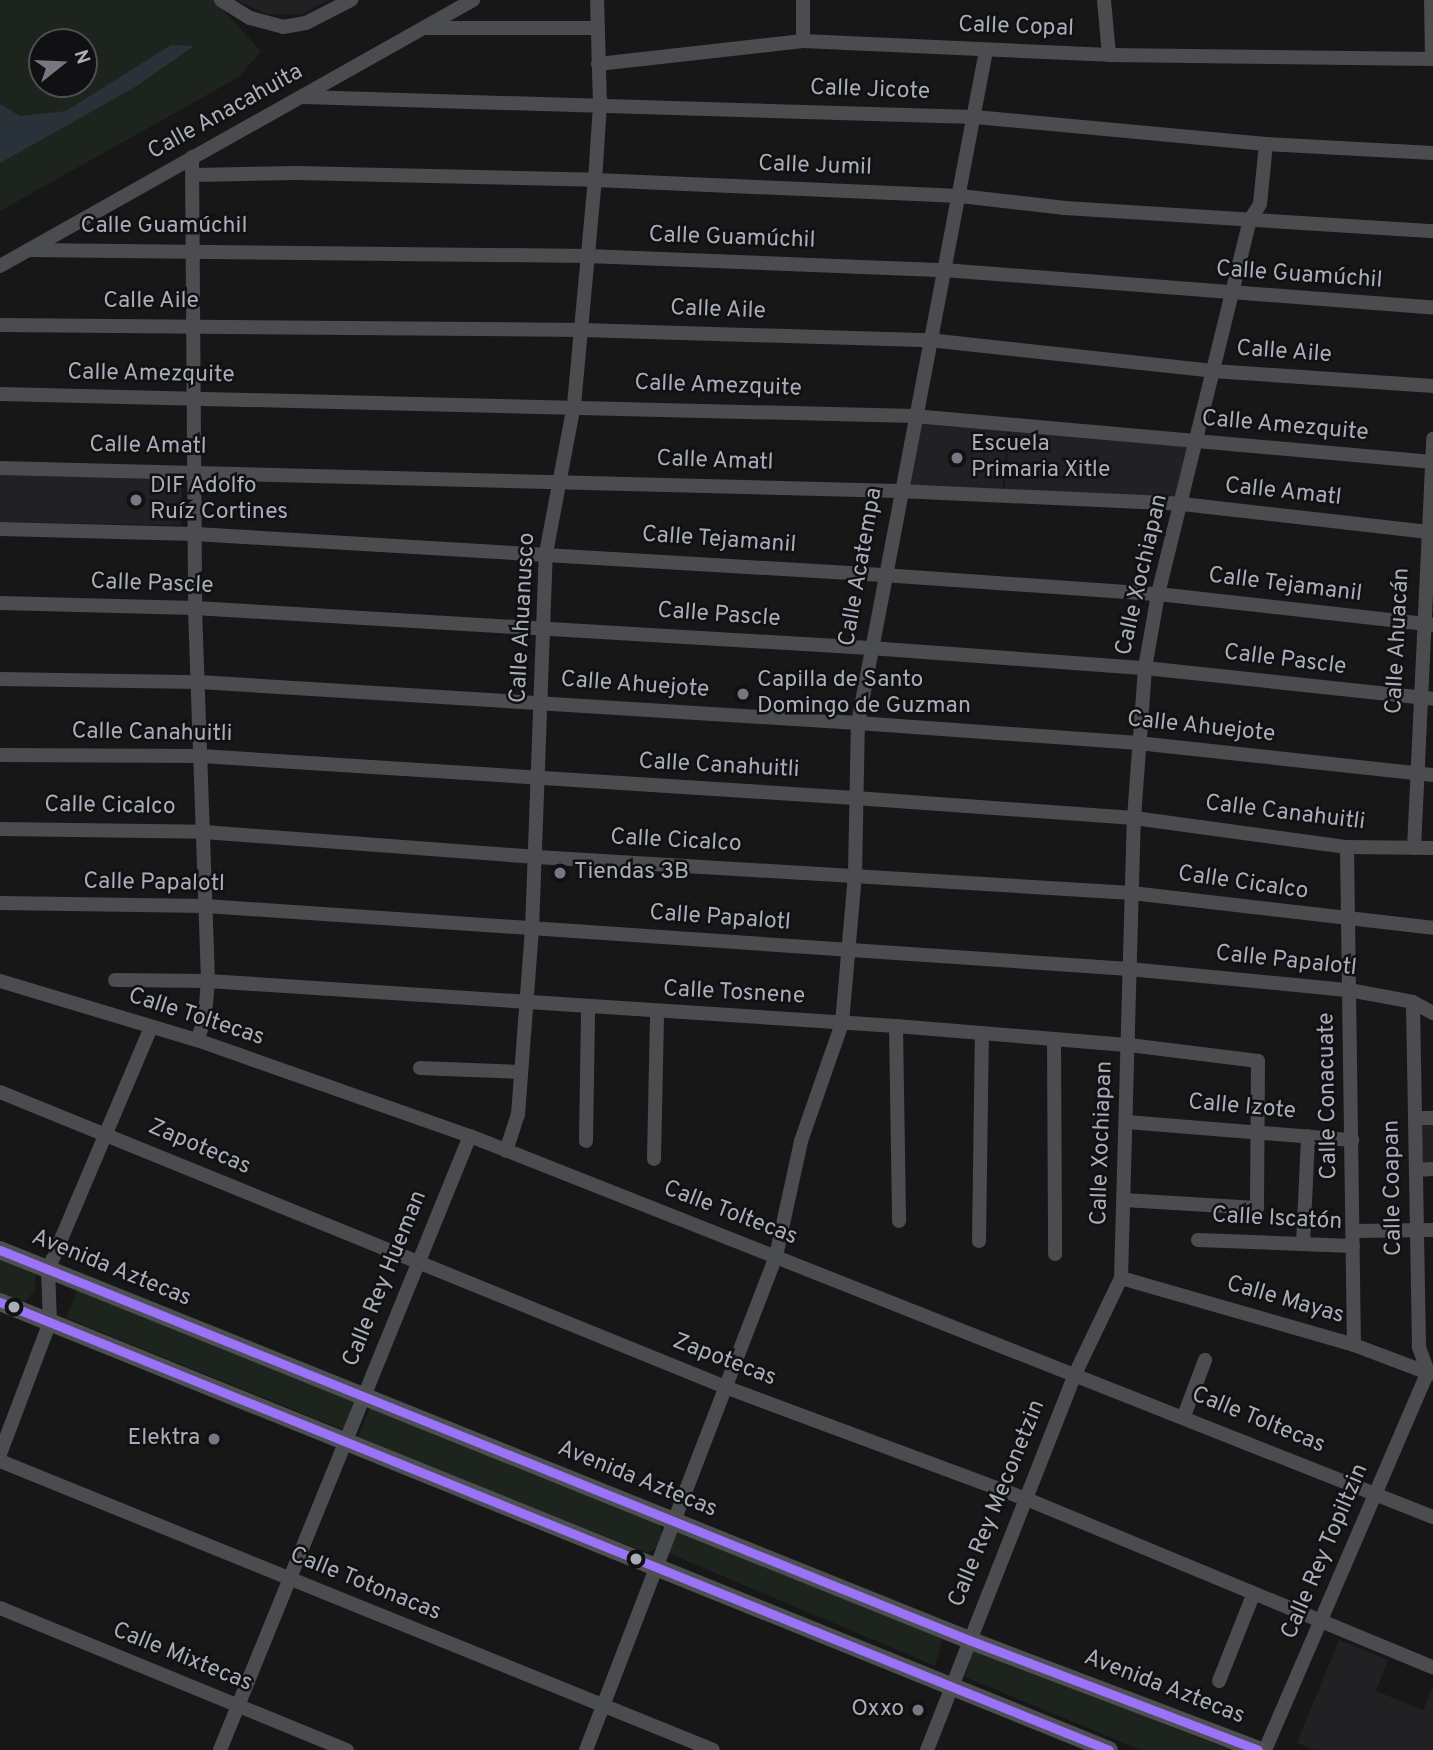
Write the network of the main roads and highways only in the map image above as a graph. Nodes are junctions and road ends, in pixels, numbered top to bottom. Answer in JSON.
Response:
{"nodes":[{"id":1,"x":0,"y":1250,"type":"edge"},
{"id":2,"x":0,"y":1302,"type":"edge"},
{"id":3,"x":1108,"y":1750,"type":"edge"},
{"id":4,"x":1258,"y":1750,"type":"edge"}],
"edges":[{"from":1,"to":4,"type":"main road","name":"Avenida Aztecas"},
{"from":2,"to":3,"type":"main road"}]}
